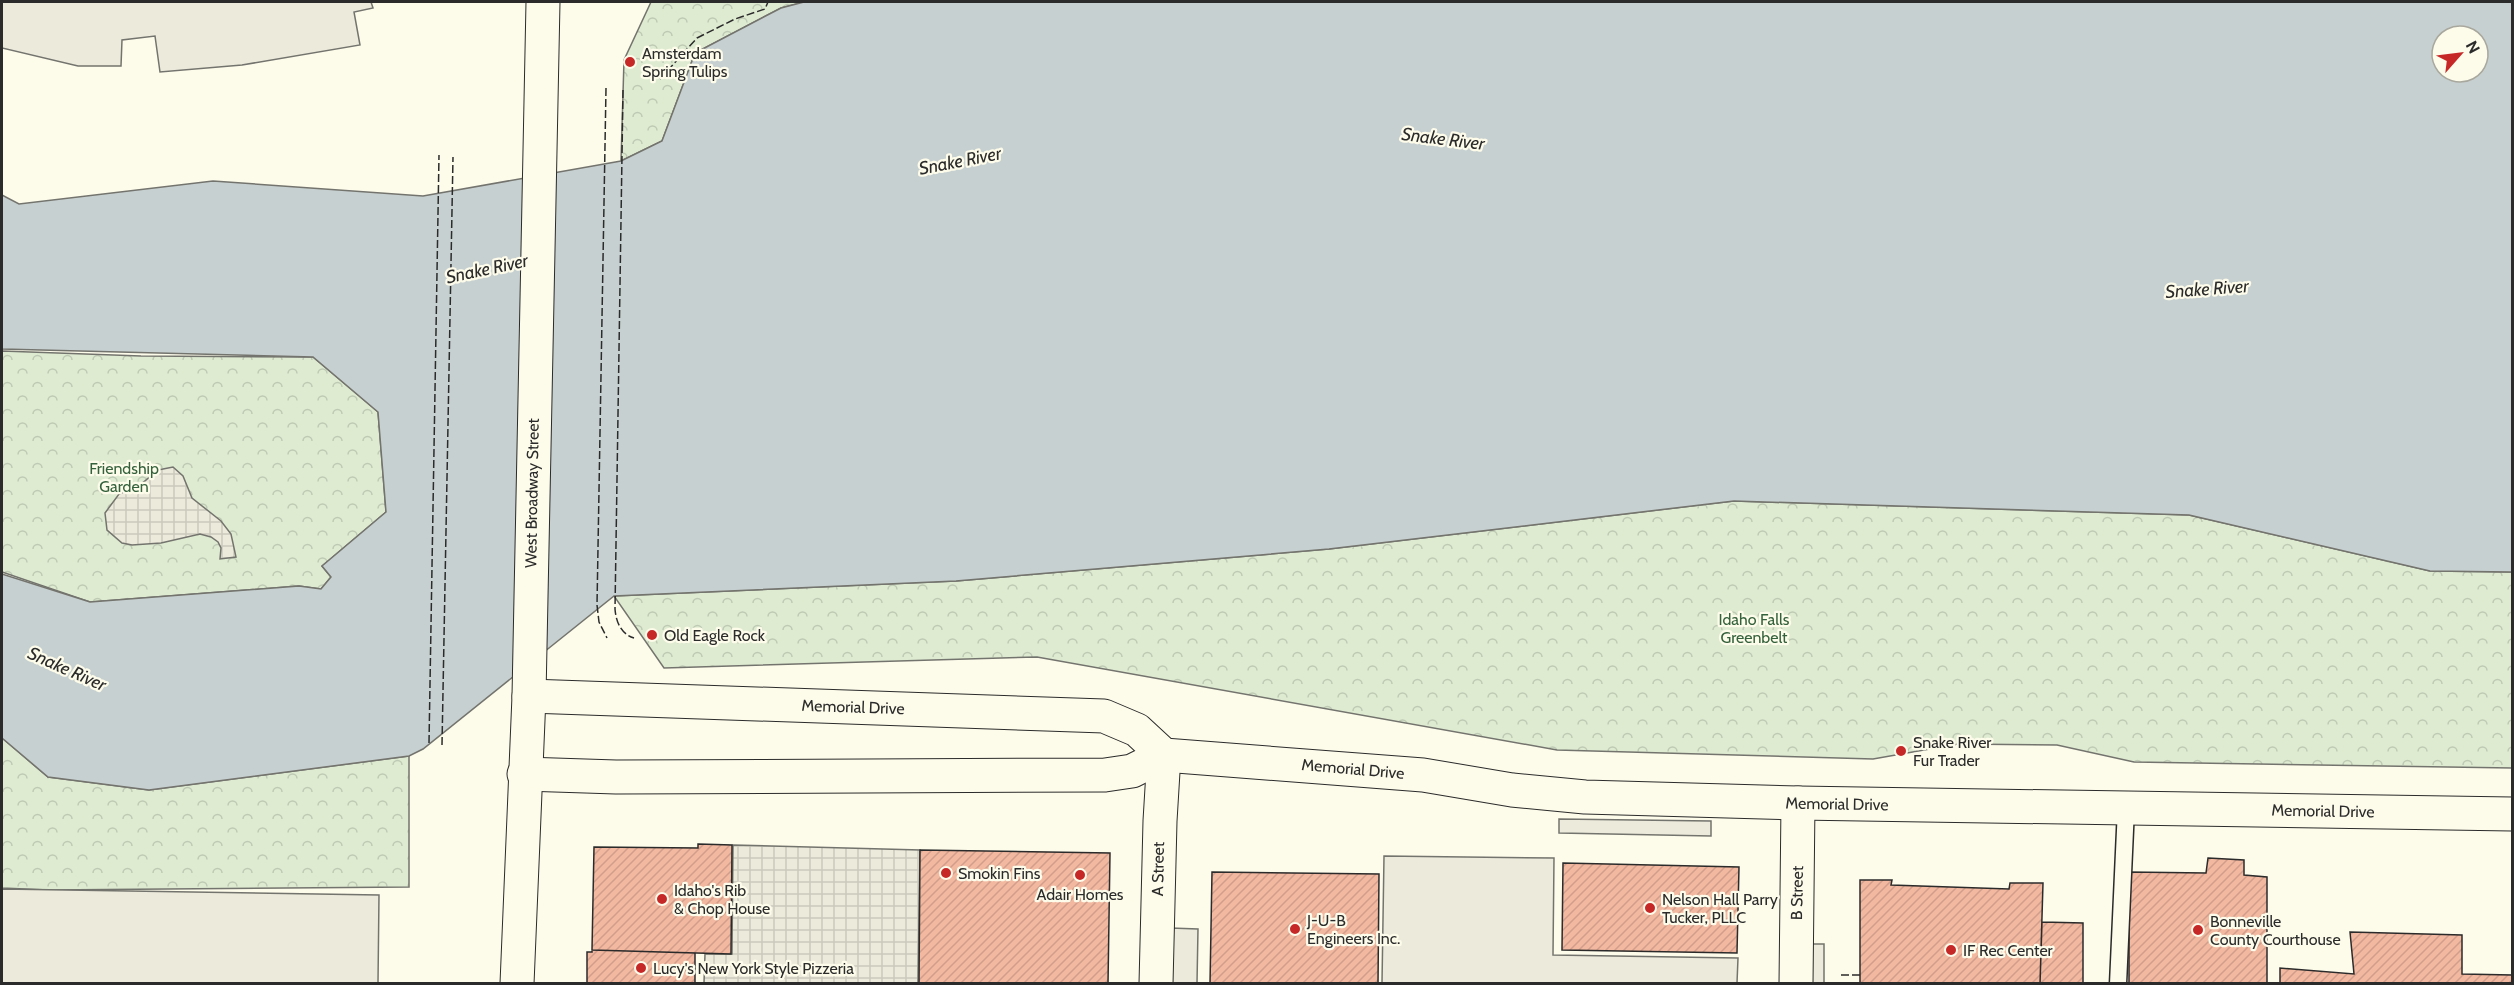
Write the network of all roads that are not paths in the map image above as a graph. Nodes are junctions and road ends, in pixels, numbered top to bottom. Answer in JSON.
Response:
{"nodes":[{"id":1,"x":543,"y":2,"type":"edge"},
{"id":2,"x":529,"y":696,"type":"junction"},
{"id":3,"x":1164,"y":755,"type":"junction"},
{"id":4,"x":525,"y":774,"type":"junction"},
{"id":5,"x":1798,"y":803,"type":"junction"},
{"id":6,"x":2126,"y":808,"type":"junction"},
{"id":7,"x":2512,"y":814,"type":"edge"},
{"id":8,"x":517,"y":984,"type":"edge"},
{"id":9,"x":1156,"y":984,"type":"edge"},
{"id":10,"x":1796,"y":984,"type":"edge"},
{"id":11,"x":2118,"y":984,"type":"edge"}],
"edges":[{"from":1,"to":2,"type":"main road","name":"West Broadway Street"},
{"from":2,"to":3,"type":"main road","name":"Memorial Drive"},
{"from":2,"to":4,"type":"main road","name":"West Broadway Street"},
{"from":3,"to":4,"type":"main road"},
{"from":3,"to":5,"type":"main road","name":"Memorial Drive"},
{"from":3,"to":9,"type":"main road","name":"A Street"},
{"from":4,"to":8,"type":"main road","name":"West Broadway Street"},
{"from":5,"to":6,"type":"main road","name":"Memorial Drive"},
{"from":5,"to":10,"type":"main road","name":"B Street"},
{"from":6,"to":7,"type":"main road","name":"Memorial Drive"},
{"from":6,"to":11,"type":"lane"}]}
